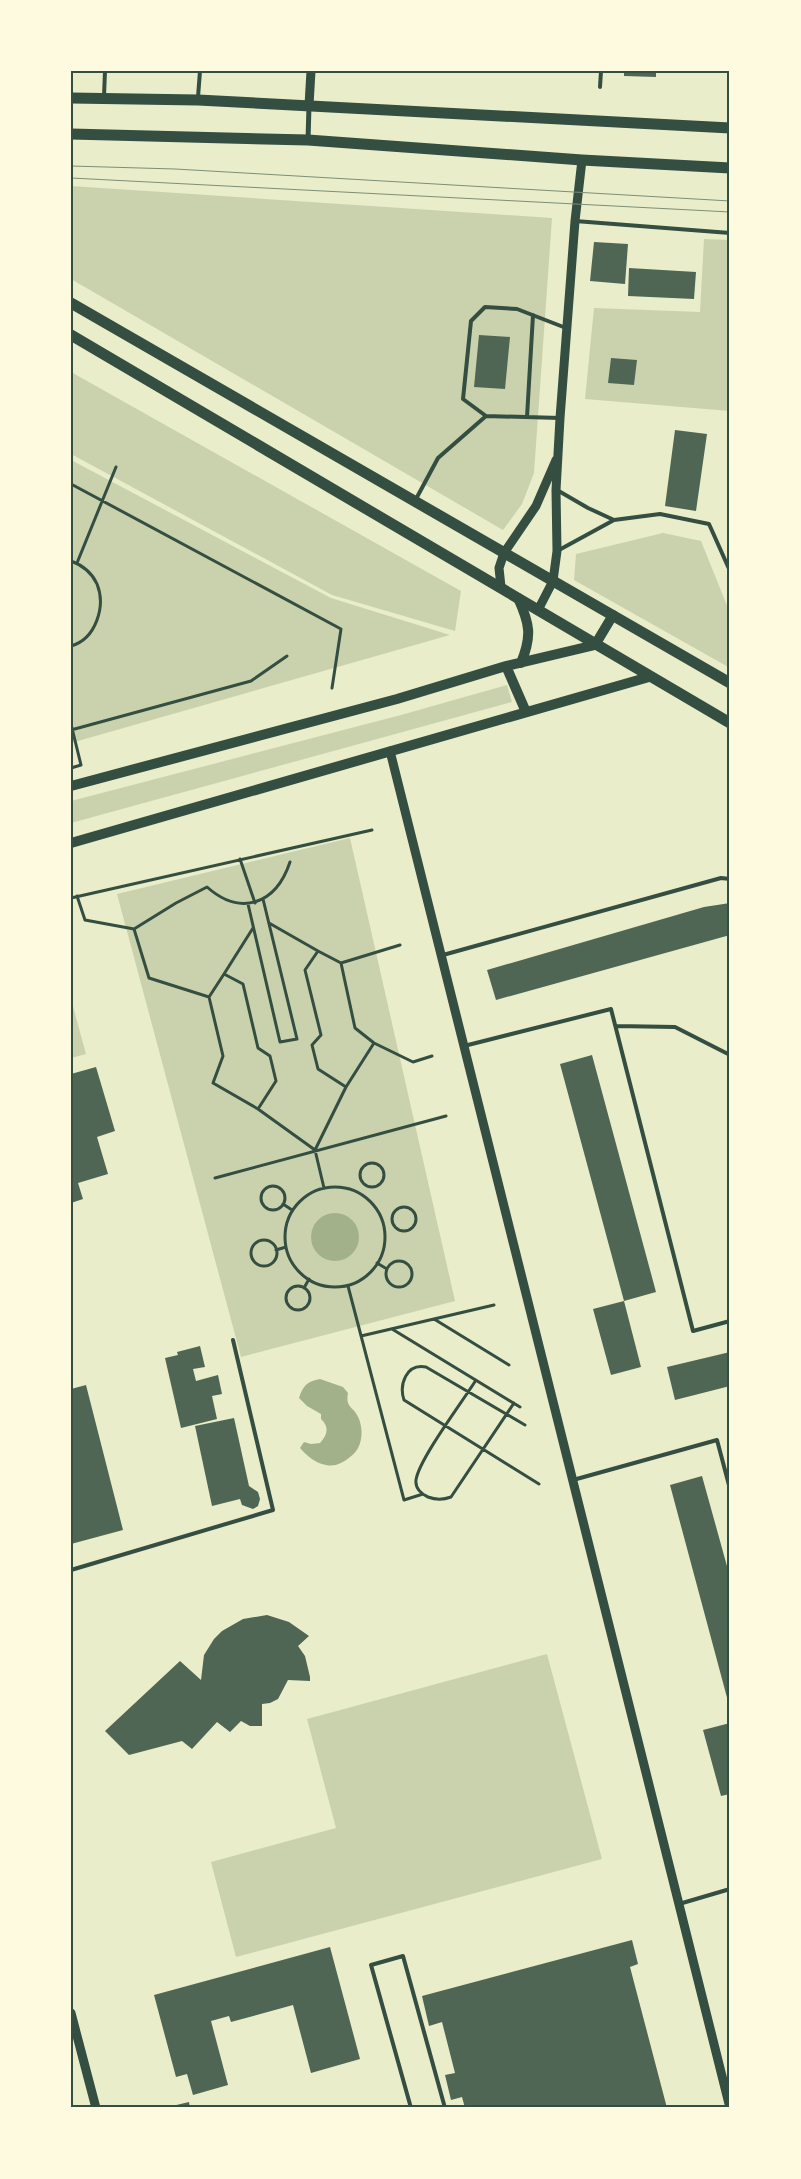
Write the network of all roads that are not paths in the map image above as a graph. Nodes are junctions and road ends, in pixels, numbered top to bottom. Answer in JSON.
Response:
{"nodes":[{"id":1,"x":105,"y":71,"type":"edge"},
{"id":2,"x":200,"y":71,"type":"edge"},
{"id":3,"x":310,"y":71,"type":"edge"},
{"id":4,"x":601,"y":71,"type":"edge"},
{"id":5,"x":600,"y":87,"type":"dead end"},
{"id":6,"x":71,"y":98,"type":"edge"},
{"id":7,"x":104,"y":99,"type":"junction"},
{"id":8,"x":198,"y":100,"type":"junction"},
{"id":9,"x":309,"y":105,"type":"junction"},
{"id":10,"x":730,"y":128,"type":"edge"},
{"id":11,"x":71,"y":134,"type":"edge"},
{"id":12,"x":308,"y":140,"type":"junction"},
{"id":13,"x":582,"y":160,"type":"junction"},
{"id":14,"x":730,"y":168,"type":"edge"},
{"id":15,"x":574,"y":221,"type":"junction"},
{"id":16,"x":730,"y":233,"type":"edge"},
{"id":17,"x":71,"y":303,"type":"edge"},
{"id":18,"x":533,"y":315,"type":"junction"},
{"id":19,"x":568,"y":329,"type":"junction"},
{"id":20,"x":71,"y":335,"type":"edge"},
{"id":21,"x":486,"y":416,"type":"junction"},
{"id":22,"x":527,"y":417,"type":"junction"},
{"id":23,"x":560,"y":418,"type":"junction"},
{"id":24,"x":559,"y":452,"type":"junction"},
{"id":25,"x":556,"y":490,"type":"junction"},
{"id":26,"x":414,"y":502,"type":"junction"},
{"id":27,"x":614,"y":520,"type":"junction"},
{"id":28,"x":557,"y":551,"type":"junction"},
{"id":29,"x":504,"y":553,"type":"junction"},
{"id":30,"x":730,"y":571,"type":"edge"},
{"id":31,"x":553,"y":580,"type":"junction"},
{"id":32,"x":502,"y":587,"type":"junction"},
{"id":33,"x":518,"y":598,"type":"junction"},
{"id":34,"x":538,"y":610,"type":"junction"},
{"id":35,"x":613,"y":615,"type":"junction"},
{"id":36,"x":595,"y":645,"type":"junction"},
{"id":37,"x":521,"y":662,"type":"junction"},
{"id":38,"x":506,"y":666,"type":"junction"},
{"id":39,"x":649,"y":677,"type":"junction"},
{"id":40,"x":730,"y":683,"type":"edge"},
{"id":41,"x":526,"y":712,"type":"junction"},
{"id":42,"x":730,"y":723,"type":"edge"},
{"id":43,"x":390,"y":751,"type":"junction"},
{"id":44,"x":71,"y":786,"type":"edge"},
{"id":45,"x":71,"y":843,"type":"edge"},
{"id":46,"x":730,"y":880,"type":"edge"},
{"id":47,"x":442,"y":956,"type":"junction"},
{"id":48,"x":616,"y":1026,"type":"junction"},
{"id":49,"x":464,"y":1046,"type":"junction"},
{"id":50,"x":730,"y":1055,"type":"edge"},
{"id":51,"x":730,"y":1321,"type":"edge"},
{"id":52,"x":233,"y":1340,"type":"dead end"},
{"id":53,"x":573,"y":1480,"type":"junction"},
{"id":54,"x":730,"y":1489,"type":"edge"},
{"id":55,"x":71,"y":1570,"type":"edge"},
{"id":56,"x":730,"y":1889,"type":"edge"},
{"id":57,"x":679,"y":1904,"type":"junction"},
{"id":58,"x":71,"y":2012,"type":"edge"},
{"id":59,"x":96,"y":2108,"type":"edge"},
{"id":60,"x":411,"y":2108,"type":"edge"},
{"id":61,"x":445,"y":2108,"type":"edge"},
{"id":62,"x":730,"y":2108,"type":"edge"}],
"edges":[{"from":1,"to":7,"type":"lane"},
{"from":2,"to":8,"type":"lane"},
{"from":3,"to":9,"type":"street"},
{"from":4,"to":5,"type":"lane"},
{"from":6,"to":7,"type":"main road"},
{"from":7,"to":8,"type":"main road"},
{"from":8,"to":9,"type":"main road"},
{"from":9,"to":10,"type":"main road"},
{"from":9,"to":12,"type":"street"},
{"from":11,"to":12,"type":"main road"},
{"from":12,"to":13,"type":"main road"},
{"from":13,"to":14,"type":"main road"},
{"from":13,"to":15,"type":"street"},
{"from":15,"to":16,"type":"lane"},
{"from":15,"to":19,"type":"street"},
{"from":17,"to":26,"type":"main road"},
{"from":18,"to":19,"type":"lane"},
{"from":18,"to":21,"type":"lane"},
{"from":18,"to":22,"type":"lane"},
{"from":19,"to":23,"type":"street"},
{"from":20,"to":32,"type":"main road"},
{"from":21,"to":22,"type":"lane"},
{"from":21,"to":26,"type":"lane"},
{"from":22,"to":23,"type":"lane"},
{"from":23,"to":24,"type":"street"},
{"from":24,"to":25,"type":"street"},
{"from":24,"to":29,"type":"street"},
{"from":25,"to":27,"type":"lane"},
{"from":25,"to":28,"type":"street"},
{"from":26,"to":29,"type":"main road"},
{"from":27,"to":28,"type":"lane"},
{"from":27,"to":30,"type":"lane"},
{"from":28,"to":31,"type":"street"},
{"from":29,"to":31,"type":"main road"},
{"from":29,"to":32,"type":"street"},
{"from":31,"to":34,"type":"street"},
{"from":31,"to":35,"type":"main road"},
{"from":32,"to":33,"type":"main road"},
{"from":33,"to":34,"type":"main road"},
{"from":33,"to":37,"type":"main road"},
{"from":34,"to":36,"type":"main road"},
{"from":35,"to":36,"type":"main road"},
{"from":35,"to":40,"type":"main road"},
{"from":36,"to":37,"type":"main road"},
{"from":36,"to":39,"type":"main road"},
{"from":37,"to":38,"type":"main road"},
{"from":38,"to":41,"type":"main road"},
{"from":38,"to":44,"type":"main road"},
{"from":39,"to":41,"type":"main road"},
{"from":39,"to":42,"type":"main road"},
{"from":41,"to":43,"type":"main road"},
{"from":43,"to":45,"type":"main road"},
{"from":43,"to":47,"type":"street"},
{"from":46,"to":47,"type":"lane"},
{"from":47,"to":49,"type":"street"},
{"from":48,"to":49,"type":"lane"},
{"from":48,"to":50,"type":"lane"},
{"from":48,"to":51,"type":"lane"},
{"from":49,"to":53,"type":"street"},
{"from":52,"to":55,"type":"lane"},
{"from":53,"to":54,"type":"lane"},
{"from":53,"to":57,"type":"street"},
{"from":56,"to":57,"type":"lane"},
{"from":57,"to":62,"type":"street"},
{"from":58,"to":59,"type":"street"},
{"from":60,"to":61,"type":"lane"}]}
